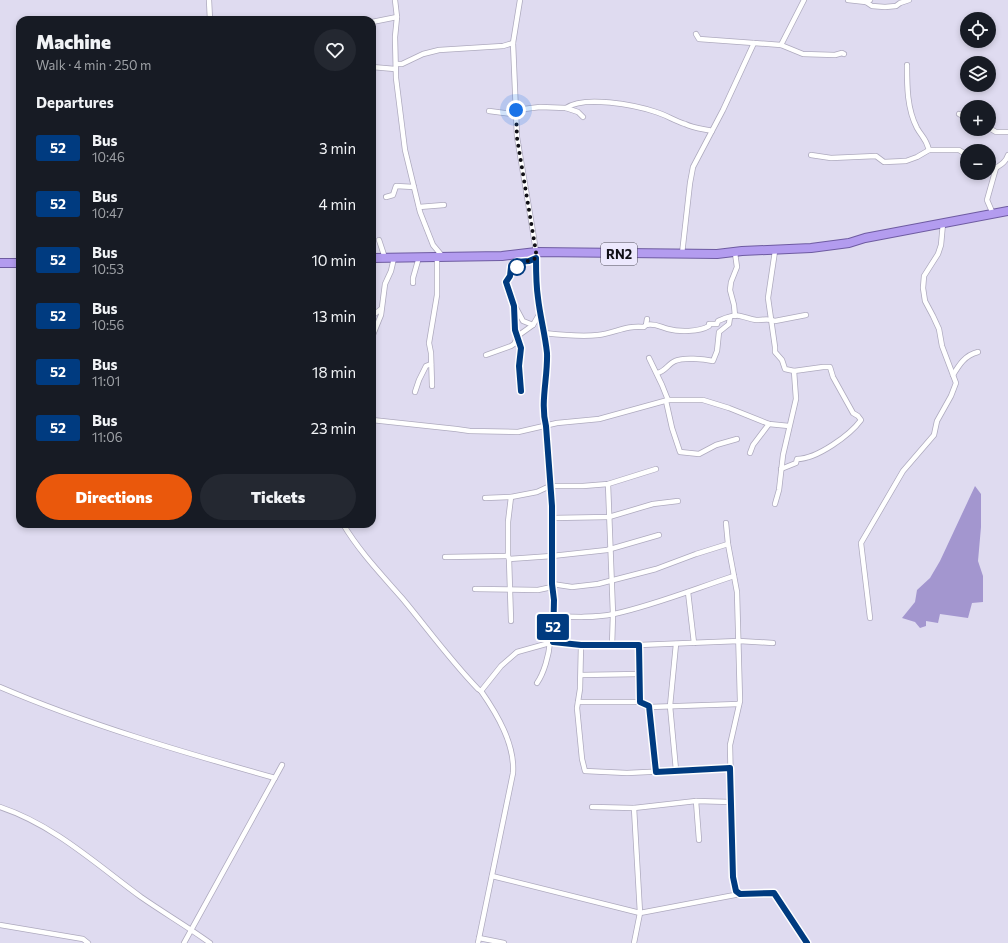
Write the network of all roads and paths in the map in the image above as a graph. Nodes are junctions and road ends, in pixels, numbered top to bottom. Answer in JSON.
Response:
{"nodes":[{"id":1,"x":209,"y":0,"type":"edge"},
{"id":2,"x":395,"y":0,"type":"edge"},
{"id":3,"x":520,"y":0,"type":"edge"},
{"id":4,"x":804,"y":0,"type":"edge"},
{"id":5,"x":848,"y":0,"type":"edge"},
{"id":6,"x":910,"y":0,"type":"edge"},
{"id":7,"x":868,"y":1,"type":"edge"},
{"id":8,"x":210,"y":16,"type":"edge"},
{"id":9,"x":397,"y":17,"type":"junction"},
{"id":10,"x":376,"y":21,"type":"edge"},
{"id":11,"x":696,"y":34,"type":"dead end"},
{"id":12,"x":513,"y":43,"type":"junction"},
{"id":13,"x":754,"y":43,"type":"junction"},
{"id":14,"x":781,"y":45,"type":"junction"},
{"id":15,"x":844,"y":54,"type":"dead end"},
{"id":16,"x":907,"y":65,"type":"dead end"},
{"id":17,"x":396,"y":66,"type":"junction"},
{"id":18,"x":376,"y":67,"type":"edge"},
{"id":19,"x":566,"y":108,"type":"junction"},
{"id":20,"x":516,"y":110,"type":"junction"},
{"id":21,"x":489,"y":111,"type":"dead end"},
{"id":22,"x":583,"y":117,"type":"dead end"},
{"id":23,"x":712,"y":131,"type":"junction"},
{"id":24,"x":996,"y":132,"type":"edge"},
{"id":25,"x":1008,"y":132,"type":"edge"},
{"id":26,"x":929,"y":150,"type":"junction"},
{"id":27,"x":960,"y":151,"type":"edge"},
{"id":28,"x":811,"y":155,"type":"dead end"},
{"id":29,"x":1008,"y":155,"type":"edge"},
{"id":30,"x":996,"y":168,"type":"edge"},
{"id":31,"x":993,"y":180,"type":"edge"},
{"id":32,"x":414,"y":187,"type":"junction"},
{"id":33,"x":386,"y":197,"type":"dead end"},
{"id":34,"x":444,"y":205,"type":"dead end"},
{"id":35,"x":419,"y":207,"type":"junction"},
{"id":36,"x":1008,"y":211,"type":"edge"},
{"id":37,"x":993,"y":214,"type":"junction"},
{"id":38,"x":943,"y":223,"type":"junction"},
{"id":39,"x":379,"y":240,"type":"dead end"},
{"id":40,"x":775,"y":251,"type":"junction"},
{"id":41,"x":735,"y":253,"type":"junction"},
{"id":42,"x":682,"y":254,"type":"junction"},
{"id":43,"x":536,"y":255,"type":"junction"},
{"id":44,"x":419,"y":257,"type":"junction"},
{"id":45,"x":440,"y":257,"type":"junction"},
{"id":46,"x":376,"y":258,"type":"edge"},
{"id":47,"x":384,"y":258,"type":"junction"},
{"id":48,"x":394,"y":258,"type":"junction"},
{"id":49,"x":0,"y":263,"type":"edge"},
{"id":50,"x":16,"y":263,"type":"edge"},
{"id":51,"x":413,"y":284,"type":"dead end"},
{"id":52,"x":514,"y":306,"type":"junction"},
{"id":53,"x":381,"y":309,"type":"junction"},
{"id":54,"x":376,"y":313,"type":"edge"},
{"id":55,"x":540,"y":313,"type":"junction"},
{"id":56,"x":806,"y":315,"type":"dead end"},
{"id":57,"x":732,"y":317,"type":"junction"},
{"id":58,"x":647,"y":319,"type":"dead end"},
{"id":59,"x":771,"y":319,"type":"junction"},
{"id":60,"x":533,"y":325,"type":"junction"},
{"id":61,"x":646,"y":326,"type":"junction"},
{"id":62,"x":376,"y":327,"type":"edge"},
{"id":63,"x":544,"y":333,"type":"junction"},
{"id":64,"x":518,"y":339,"type":"junction"},
{"id":65,"x":978,"y":352,"type":"dead end"},
{"id":66,"x":486,"y":355,"type":"dead end"},
{"id":67,"x":648,"y":358,"type":"dead end"},
{"id":68,"x":431,"y":364,"type":"junction"},
{"id":69,"x":794,"y":371,"type":"junction"},
{"id":70,"x":656,"y":374,"type":"junction"},
{"id":71,"x":953,"y":375,"type":"junction"},
{"id":72,"x":432,"y":386,"type":"dead end"},
{"id":73,"x":521,"y":391,"type":"dead end"},
{"id":74,"x":415,"y":392,"type":"dead end"},
{"id":75,"x":667,"y":401,"type":"junction"},
{"id":76,"x":376,"y":420,"type":"edge"},
{"id":77,"x":769,"y":424,"type":"junction"},
{"id":78,"x":546,"y":426,"type":"junction"},
{"id":79,"x":789,"y":426,"type":"junction"},
{"id":80,"x":737,"y":439,"type":"dead end"},
{"id":81,"x":750,"y":453,"type":"dead end"},
{"id":82,"x":656,"y":469,"type":"dead end"},
{"id":83,"x":781,"y":469,"type":"junction"},
{"id":84,"x":608,"y":484,"type":"junction"},
{"id":85,"x":550,"y":486,"type":"junction"},
{"id":86,"x":511,"y":497,"type":"junction"},
{"id":87,"x":485,"y":498,"type":"dead end"},
{"id":88,"x":678,"y":501,"type":"dead end"},
{"id":89,"x":775,"y":504,"type":"dead end"},
{"id":90,"x":609,"y":517,"type":"junction"},
{"id":91,"x":552,"y":518,"type":"junction"},
{"id":92,"x":726,"y":523,"type":"dead end"},
{"id":93,"x":346,"y":528,"type":"edge"},
{"id":94,"x":659,"y":535,"type":"dead end"},
{"id":95,"x":728,"y":544,"type":"junction"},
{"id":96,"x":610,"y":549,"type":"junction"},
{"id":97,"x":552,"y":556,"type":"junction"},
{"id":98,"x":445,"y":557,"type":"dead end"},
{"id":99,"x":508,"y":558,"type":"junction"},
{"id":100,"x":734,"y":576,"type":"junction"},
{"id":101,"x":611,"y":580,"type":"junction"},
{"id":102,"x":552,"y":585,"type":"junction"},
{"id":103,"x":475,"y":589,"type":"dead end"},
{"id":104,"x":510,"y":590,"type":"junction"},
{"id":105,"x":688,"y":592,"type":"junction"},
{"id":106,"x":614,"y":614,"type":"junction"},
{"id":107,"x":554,"y":616,"type":"junction"},
{"id":108,"x":870,"y":618,"type":"dead end"},
{"id":109,"x":512,"y":621,"type":"dead end"},
{"id":110,"x":739,"y":641,"type":"junction"},
{"id":111,"x":552,"y":642,"type":"junction"},
{"id":112,"x":694,"y":643,"type":"junction"},
{"id":113,"x":773,"y":643,"type":"dead end"},
{"id":114,"x":676,"y":644,"type":"junction"},
{"id":115,"x":581,"y":645,"type":"junction"},
{"id":116,"x":639,"y":645,"type":"junction"},
{"id":117,"x":612,"y":646,"type":"junction"},
{"id":118,"x":640,"y":674,"type":"junction"},
{"id":119,"x":581,"y":675,"type":"junction"},
{"id":120,"x":537,"y":683,"type":"dead end"},
{"id":121,"x":0,"y":688,"type":"edge"},
{"id":122,"x":481,"y":690,"type":"junction"},
{"id":123,"x":578,"y":702,"type":"junction"},
{"id":124,"x":640,"y":702,"type":"junction"},
{"id":125,"x":739,"y":704,"type":"junction"},
{"id":126,"x":649,"y":706,"type":"junction"},
{"id":127,"x":670,"y":706,"type":"junction"},
{"id":128,"x":282,"y":765,"type":"dead end"},
{"id":129,"x":730,"y":768,"type":"junction"},
{"id":130,"x":676,"y":770,"type":"junction"},
{"id":131,"x":656,"y":772,"type":"junction"},
{"id":132,"x":275,"y":778,"type":"junction"},
{"id":133,"x":696,"y":801,"type":"junction"},
{"id":134,"x":731,"y":802,"type":"junction"},
{"id":135,"x":0,"y":807,"type":"edge"},
{"id":136,"x":592,"y":808,"type":"dead end"},
{"id":137,"x":634,"y":808,"type":"junction"},
{"id":138,"x":699,"y":840,"type":"dead end"},
{"id":139,"x":492,"y":876,"type":"junction"},
{"id":140,"x":740,"y":894,"type":"junction"},
{"id":141,"x":640,"y":913,"type":"junction"},
{"id":142,"x":0,"y":925,"type":"edge"},
{"id":143,"x":192,"y":929,"type":"junction"},
{"id":144,"x":479,"y":940,"type":"edge"},
{"id":145,"x":88,"y":943,"type":"edge"},
{"id":146,"x":184,"y":943,"type":"edge"},
{"id":147,"x":210,"y":943,"type":"edge"},
{"id":148,"x":504,"y":943,"type":"edge"},
{"id":149,"x":634,"y":943,"type":"edge"},
{"id":150,"x":807,"y":943,"type":"edge"}],
"edges":[{"from":1,"to":8,"type":"street"},
{"from":2,"to":9,"type":"street"},
{"from":3,"to":12,"type":"street"},
{"from":4,"to":14,"type":"street"},
{"from":5,"to":7,"type":"street"},
{"from":6,"to":7,"type":"street"},
{"from":9,"to":10,"type":"street"},
{"from":9,"to":17,"type":"street"},
{"from":11,"to":13,"type":"street"},
{"from":12,"to":17,"type":"street"},
{"from":12,"to":20,"type":"street"},
{"from":13,"to":14,"type":"street"},
{"from":13,"to":23,"type":"street"},
{"from":14,"to":15,"type":"street"},
{"from":16,"to":26,"type":"street"},
{"from":17,"to":18,"type":"street"},
{"from":17,"to":32,"type":"street"},
{"from":19,"to":20,"type":"street"},
{"from":19,"to":22,"type":"street"},
{"from":19,"to":23,"type":"street"},
{"from":20,"to":21,"type":"street"},
{"from":20,"to":43,"type":"street"},
{"from":23,"to":42,"type":"street"},
{"from":24,"to":25,"type":"street"},
{"from":26,"to":27,"type":"street"},
{"from":26,"to":28,"type":"street"},
{"from":29,"to":30,"type":"street"},
{"from":31,"to":37,"type":"street"},
{"from":32,"to":33,"type":"street"},
{"from":32,"to":35,"type":"street"},
{"from":34,"to":35,"type":"street"},
{"from":35,"to":45,"type":"street"},
{"from":36,"to":37,"type":"highway","number":"RN2"},
{"from":37,"to":38,"type":"highway","number":"RN2"},
{"from":38,"to":40,"type":"highway","number":"RN2"},
{"from":38,"to":71,"type":"street"},
{"from":39,"to":47,"type":"street"},
{"from":40,"to":41,"type":"highway","number":"RN2"},
{"from":40,"to":59,"type":"street"},
{"from":41,"to":42,"type":"highway","number":"RN2"},
{"from":41,"to":57,"type":"street"},
{"from":42,"to":43,"type":"highway","number":"RN2"},
{"from":43,"to":45,"type":"highway","number":"RN2"},
{"from":43,"to":52,"type":"street"},
{"from":43,"to":55,"type":"street"},
{"from":44,"to":45,"type":"highway","number":"RN2"},
{"from":44,"to":48,"type":"highway","number":"RN2"},
{"from":44,"to":51,"type":"street"},
{"from":45,"to":68,"type":"street"},
{"from":46,"to":47,"type":"highway","number":"RN2"},
{"from":47,"to":48,"type":"highway","number":"RN2"},
{"from":48,"to":53,"type":"street"},
{"from":49,"to":50,"type":"highway"},
{"from":52,"to":60,"type":"street"},
{"from":52,"to":64,"type":"street"},
{"from":53,"to":54,"type":"street"},
{"from":53,"to":62,"type":"street"},
{"from":55,"to":60,"type":"street"},
{"from":55,"to":63,"type":"street"},
{"from":56,"to":59,"type":"street"},
{"from":57,"to":59,"type":"street"},
{"from":57,"to":61,"type":"street"},
{"from":57,"to":70,"type":"street"},
{"from":58,"to":61,"type":"street"},
{"from":59,"to":69,"type":"street"},
{"from":60,"to":64,"type":"street"},
{"from":61,"to":63,"type":"street"},
{"from":63,"to":78,"type":"street"},
{"from":64,"to":66,"type":"street"},
{"from":64,"to":73,"type":"street"},
{"from":65,"to":71,"type":"street"},
{"from":67,"to":70,"type":"street"},
{"from":68,"to":72,"type":"street"},
{"from":68,"to":74,"type":"street"},
{"from":69,"to":79,"type":"street"},
{"from":69,"to":83,"type":"street"},
{"from":70,"to":75,"type":"street"},
{"from":71,"to":108,"type":"street"},
{"from":75,"to":77,"type":"street"},
{"from":75,"to":78,"type":"street"},
{"from":75,"to":80,"type":"street"},
{"from":76,"to":78,"type":"street"},
{"from":77,"to":79,"type":"street"},
{"from":77,"to":81,"type":"street"},
{"from":78,"to":85,"type":"street"},
{"from":79,"to":83,"type":"street"},
{"from":82,"to":84,"type":"street"},
{"from":83,"to":89,"type":"street"},
{"from":84,"to":85,"type":"street"},
{"from":84,"to":90,"type":"street"},
{"from":85,"to":86,"type":"street"},
{"from":85,"to":91,"type":"street"},
{"from":86,"to":87,"type":"street"},
{"from":86,"to":99,"type":"street"},
{"from":88,"to":90,"type":"street"},
{"from":90,"to":91,"type":"street"},
{"from":90,"to":96,"type":"street"},
{"from":91,"to":97,"type":"street"},
{"from":92,"to":95,"type":"street"},
{"from":93,"to":122,"type":"street"},
{"from":94,"to":96,"type":"street"},
{"from":95,"to":100,"type":"street"},
{"from":95,"to":101,"type":"street"},
{"from":96,"to":97,"type":"street"},
{"from":96,"to":101,"type":"street"},
{"from":97,"to":99,"type":"street"},
{"from":97,"to":102,"type":"street"},
{"from":98,"to":99,"type":"street"},
{"from":99,"to":104,"type":"street"},
{"from":100,"to":105,"type":"street"},
{"from":100,"to":110,"type":"street"},
{"from":101,"to":102,"type":"street"},
{"from":101,"to":106,"type":"street"},
{"from":102,"to":104,"type":"street"},
{"from":102,"to":107,"type":"street"},
{"from":103,"to":104,"type":"street"},
{"from":104,"to":109,"type":"street"},
{"from":105,"to":106,"type":"street"},
{"from":105,"to":112,"type":"street"},
{"from":106,"to":107,"type":"street"},
{"from":106,"to":117,"type":"street"},
{"from":107,"to":111,"type":"street"},
{"from":110,"to":112,"type":"street"},
{"from":110,"to":113,"type":"street"},
{"from":110,"to":125,"type":"street"},
{"from":111,"to":115,"type":"street"},
{"from":111,"to":120,"type":"street"},
{"from":111,"to":122,"type":"street"},
{"from":112,"to":114,"type":"street"},
{"from":114,"to":116,"type":"street"},
{"from":114,"to":127,"type":"street"},
{"from":115,"to":117,"type":"street"},
{"from":115,"to":119,"type":"street"},
{"from":116,"to":117,"type":"street"},
{"from":116,"to":118,"type":"street"},
{"from":118,"to":119,"type":"street"},
{"from":118,"to":124,"type":"street"},
{"from":119,"to":123,"type":"street"},
{"from":121,"to":132,"type":"street"},
{"from":122,"to":139,"type":"street"},
{"from":123,"to":124,"type":"street"},
{"from":123,"to":131,"type":"street"},
{"from":124,"to":126,"type":"street"},
{"from":125,"to":127,"type":"street"},
{"from":125,"to":129,"type":"street"},
{"from":126,"to":127,"type":"street"},
{"from":126,"to":131,"type":"street"},
{"from":127,"to":130,"type":"street"},
{"from":128,"to":132,"type":"street"},
{"from":129,"to":130,"type":"street"},
{"from":129,"to":134,"type":"street"},
{"from":130,"to":131,"type":"street"},
{"from":132,"to":143,"type":"street"},
{"from":133,"to":134,"type":"street"},
{"from":133,"to":137,"type":"street"},
{"from":133,"to":138,"type":"street"},
{"from":134,"to":140,"type":"street"},
{"from":135,"to":143,"type":"street"},
{"from":136,"to":137,"type":"street"},
{"from":137,"to":141,"type":"street"},
{"from":139,"to":141,"type":"street"},
{"from":139,"to":144,"type":"street"},
{"from":140,"to":141,"type":"street"},
{"from":140,"to":150,"type":"street"},
{"from":141,"to":149,"type":"street"},
{"from":142,"to":145,"type":"street"},
{"from":143,"to":146,"type":"street"},
{"from":143,"to":147,"type":"street"},
{"from":144,"to":148,"type":"street"}]}
